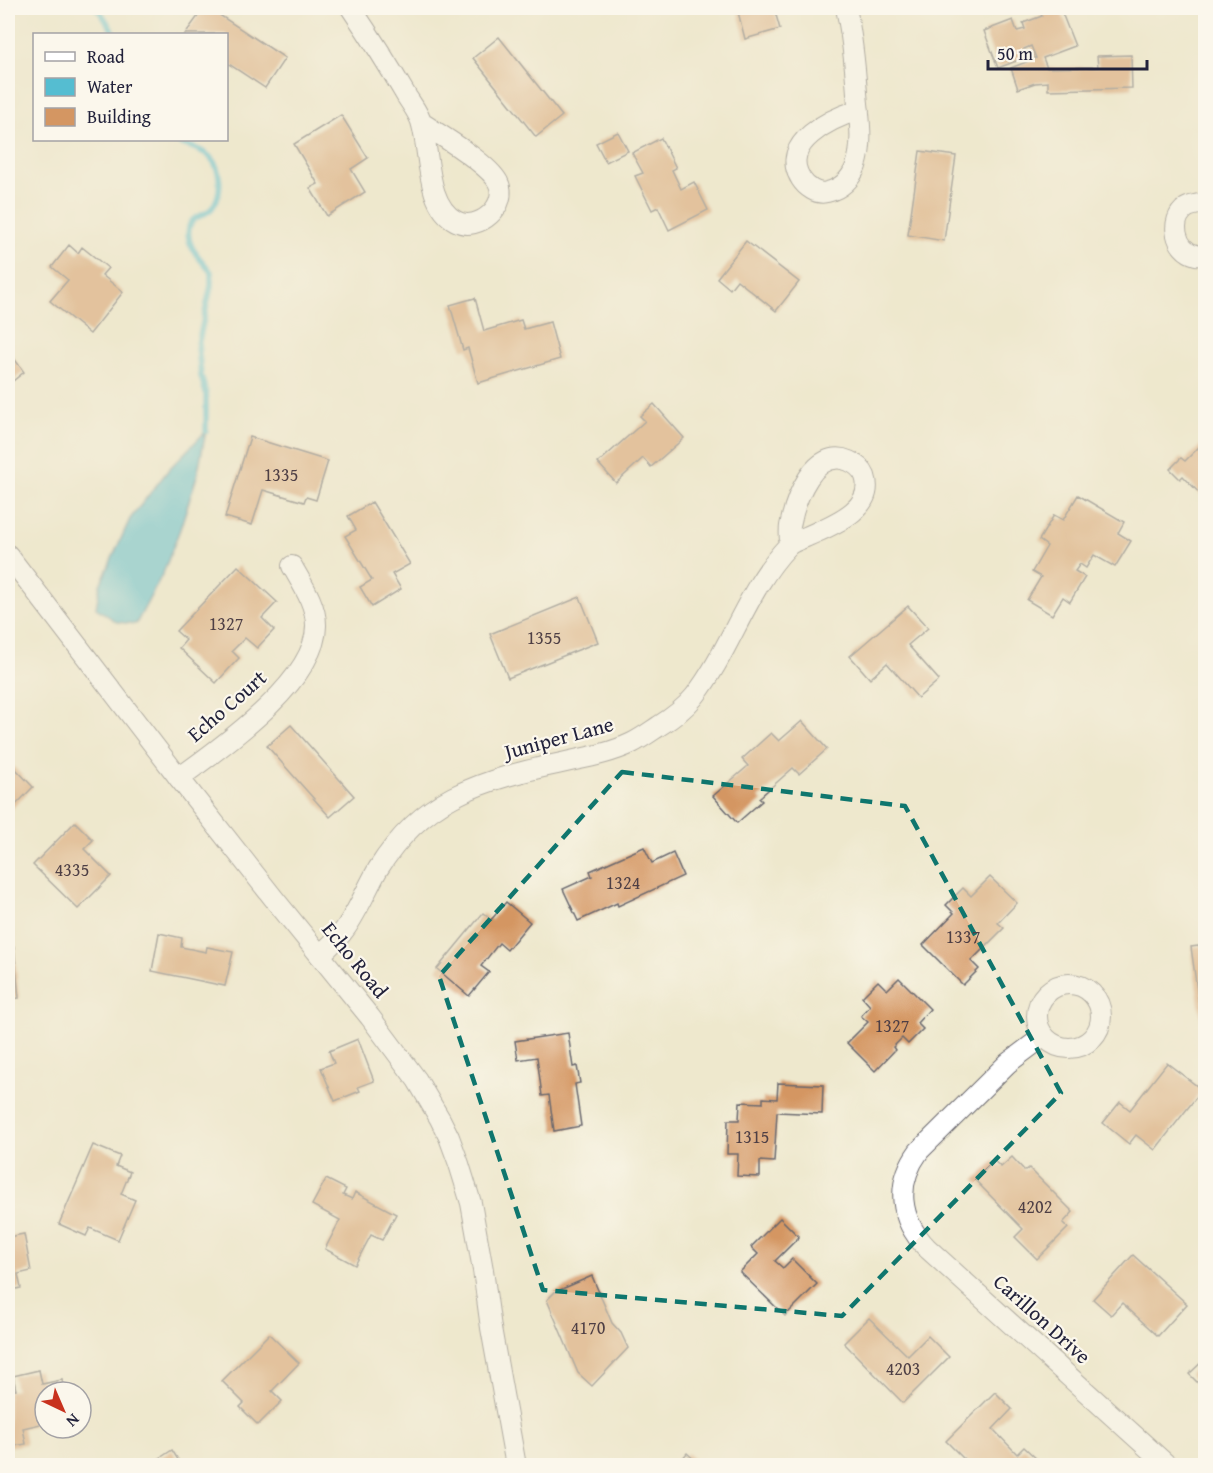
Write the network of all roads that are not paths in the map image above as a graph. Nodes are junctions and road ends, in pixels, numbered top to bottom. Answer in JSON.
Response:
{"nodes":[{"id":1,"x":351,"y":8,"type":"edge"},
{"id":2,"x":846,"y":8,"type":"edge"},
{"id":3,"x":859,"y":110,"type":"dead end"},
{"id":4,"x":422,"y":123,"type":"junction"},
{"id":5,"x":1206,"y":204,"type":"edge"},
{"id":6,"x":1206,"y":256,"type":"edge"},
{"id":7,"x":790,"y":544,"type":"junction"},
{"id":8,"x":8,"y":555,"type":"edge"},
{"id":9,"x":292,"y":566,"type":"dead end"},
{"id":10,"x":179,"y":778,"type":"junction"},
{"id":11,"x":320,"y":955,"type":"junction"},
{"id":12,"x":1044,"y":1036,"type":"dead end"},
{"id":13,"x":516,"y":1466,"type":"edge"},
{"id":14,"x":1168,"y":1466,"type":"edge"}],
"edges":[{"from":1,"to":4,"type":"street"},
{"from":2,"to":3,"type":"street"},
{"from":4,"to":4,"type":"street"},
{"from":5,"to":6,"type":"street"},
{"from":7,"to":7,"type":"street","name":"Juniper Lane"},
{"from":7,"to":11,"type":"street","name":"Juniper Lane"},
{"from":8,"to":10,"type":"street","name":"Echo Road"},
{"from":9,"to":10,"type":"street","name":"Echo Court"},
{"from":10,"to":11,"type":"street","name":"Echo Road"},
{"from":11,"to":13,"type":"street","name":"Echo Road"},
{"from":12,"to":14,"type":"street","name":"Carillon Drive"}]}
